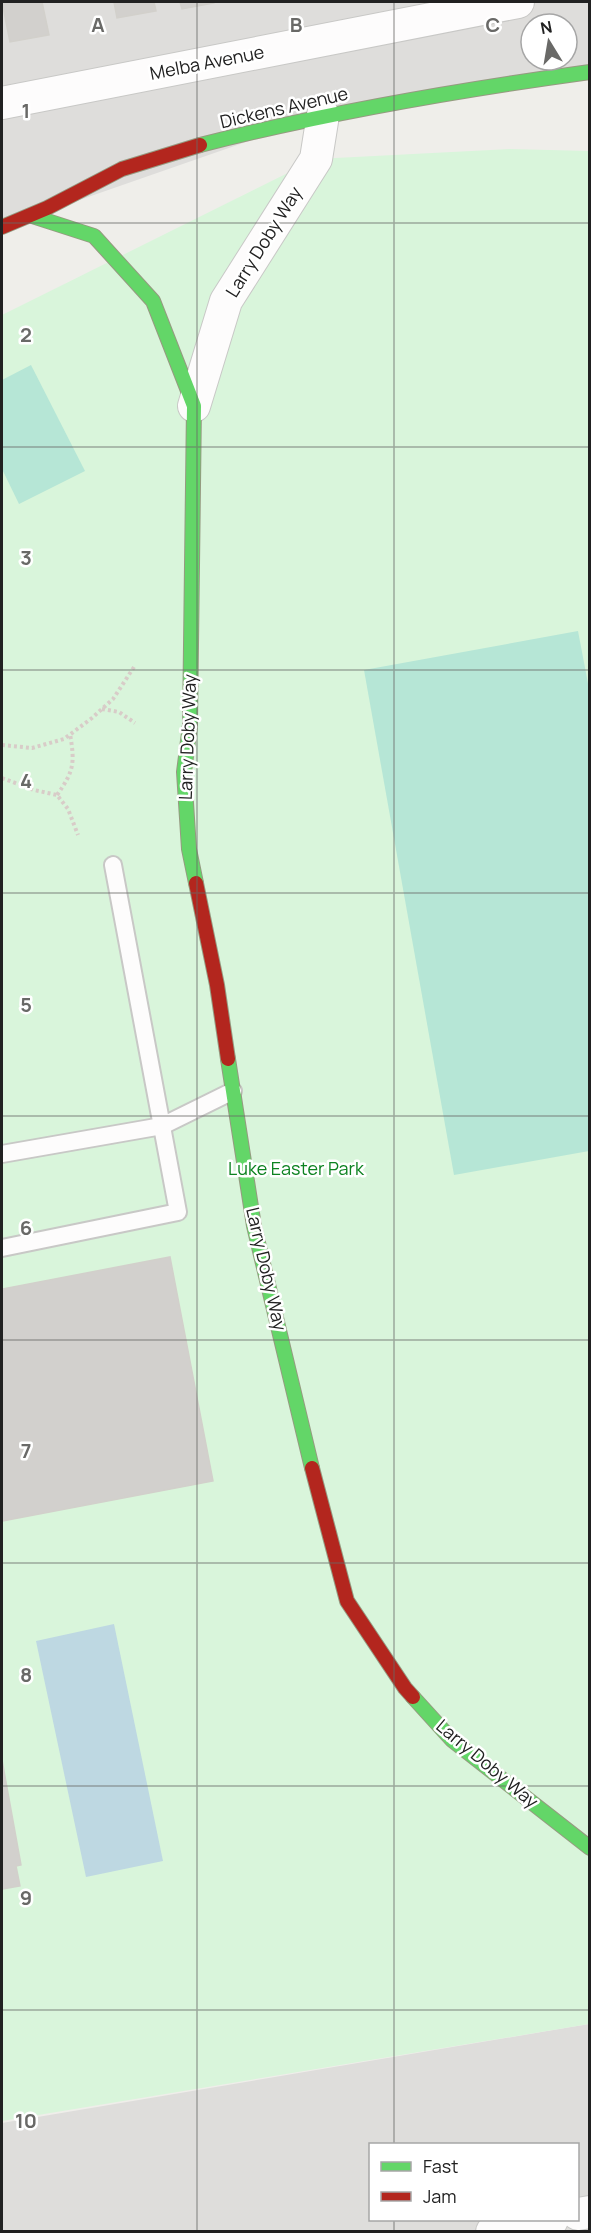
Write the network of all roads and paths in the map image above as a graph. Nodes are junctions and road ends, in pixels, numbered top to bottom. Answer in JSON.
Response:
{"nodes":[{"id":1,"x":518,"y":2,"type":"edge"},
{"id":2,"x":590,"y":72,"type":"edge"},
{"id":3,"x":2,"y":103,"type":"edge"},
{"id":4,"x":323,"y":115,"type":"junction"},
{"id":5,"x":32,"y":216,"type":"junction"},
{"id":6,"x":2,"y":227,"type":"edge"},
{"id":7,"x":194,"y":406,"type":"junction"},
{"id":8,"x":134,"y":667,"type":"dead end"},
{"id":9,"x":102,"y":709,"type":"junction"},
{"id":10,"x":135,"y":723,"type":"dead end"},
{"id":11,"x":70,"y":734,"type":"junction"},
{"id":12,"x":2,"y":745,"type":"edge"},
{"id":13,"x":2,"y":778,"type":"edge"},
{"id":14,"x":57,"y":795,"type":"junction"},
{"id":15,"x":78,"y":835,"type":"dead end"},
{"id":16,"x":113,"y":865,"type":"dead end"},
{"id":17,"x":233,"y":1091,"type":"junction"},
{"id":18,"x":162,"y":1126,"type":"junction"},
{"id":19,"x":2,"y":1154,"type":"edge"},
{"id":20,"x":2,"y":1248,"type":"edge"},
{"id":21,"x":590,"y":1848,"type":"edge"},
{"id":22,"x":547,"y":2221,"type":"edge"},
{"id":23,"x":492,"y":2232,"type":"edge"}],
"edges":[{"from":1,"to":3,"type":"street","name":"Melba Avenue"},
{"from":2,"to":4,"type":"street","name":"Dickens Avenue"},
{"from":4,"to":5,"type":"street","name":"Dickens Avenue"},
{"from":4,"to":7,"type":"street","name":"Larry Doby Way"},
{"from":5,"to":6,"type":"street","name":"Dickens Avenue"},
{"from":5,"to":7,"type":"street","name":"Larry Doby Way"},
{"from":7,"to":17,"type":"street","name":"Larry Doby Way"},
{"from":8,"to":9,"type":"path"},
{"from":9,"to":10,"type":"path"},
{"from":9,"to":11,"type":"path"},
{"from":11,"to":12,"type":"path"},
{"from":11,"to":14,"type":"path"},
{"from":13,"to":14,"type":"path"},
{"from":14,"to":15,"type":"path"},
{"from":16,"to":18,"type":"lane"},
{"from":17,"to":18,"type":"lane"},
{"from":17,"to":21,"type":"street","name":"Larry Doby Way"},
{"from":18,"to":19,"type":"lane"},
{"from":18,"to":20,"type":"lane"},
{"from":22,"to":23,"type":"street"}]}
